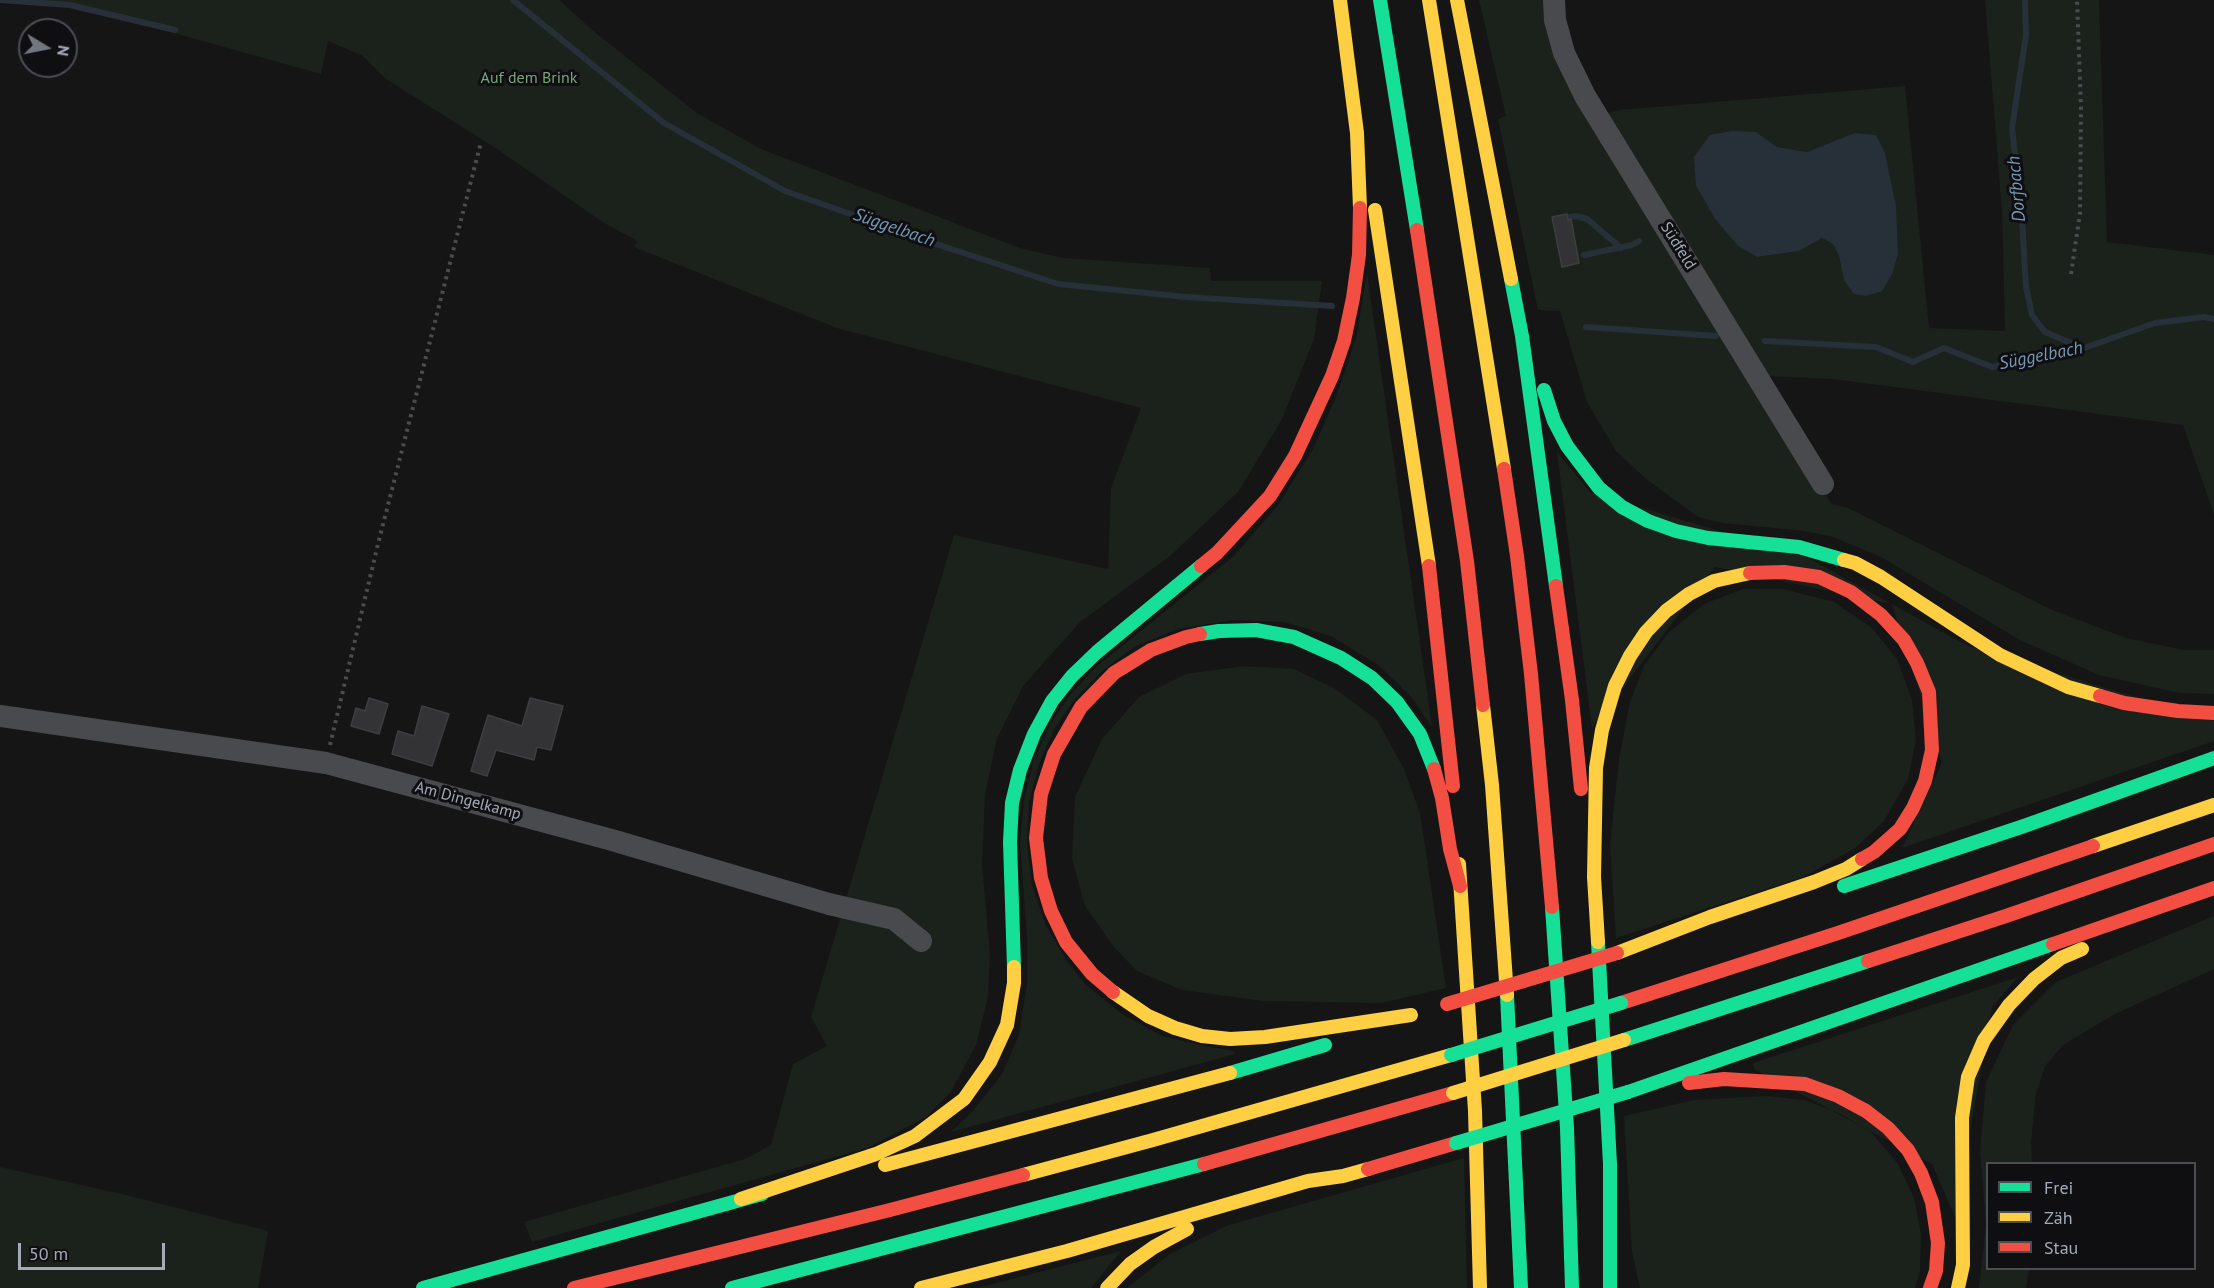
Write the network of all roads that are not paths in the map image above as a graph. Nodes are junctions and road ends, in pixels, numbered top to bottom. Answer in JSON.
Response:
{"nodes":[{"id":1,"x":1340,"y":0,"type":"edge"},
{"id":2,"x":1380,"y":0,"type":"edge"},
{"id":3,"x":1429,"y":0,"type":"edge"},
{"id":4,"x":1457,"y":0,"type":"edge"},
{"id":5,"x":1554,"y":0,"type":"edge"},
{"id":6,"x":1357,"y":133,"type":"junction"},
{"id":7,"x":1522,"y":336,"type":"junction"},
{"id":8,"x":1823,"y":484,"type":"dead end"},
{"id":9,"x":2214,"y":713,"type":"edge"},
{"id":10,"x":0,"y":716,"type":"edge"},
{"id":11,"x":2214,"y":758,"type":"edge"},
{"id":12,"x":2214,"y":805,"type":"edge"},
{"id":13,"x":2214,"y":844,"type":"edge"},
{"id":14,"x":1594,"y":877,"type":"junction"},
{"id":15,"x":1460,"y":886,"type":"junction"},
{"id":16,"x":2214,"y":888,"type":"edge"},
{"id":17,"x":2214,"y":901,"type":"edge"},
{"id":18,"x":2121,"y":935,"type":"dead end"},
{"id":19,"x":921,"y":941,"type":"dead end"},
{"id":20,"x":2100,"y":943,"type":"dead end"},
{"id":21,"x":1617,"y":953,"type":"junction"},
{"id":22,"x":1411,"y":1015,"type":"junction"},
{"id":23,"x":1628,"y":1092,"type":"junction"},
{"id":24,"x":1610,"y":1164,"type":"junction"},
{"id":25,"x":1342,"y":1176,"type":"junction"},
{"id":26,"x":741,"y":1199,"type":"junction"},
{"id":27,"x":1623,"y":1279,"type":"dead end"},
{"id":28,"x":423,"y":1288,"type":"edge"},
{"id":29,"x":574,"y":1288,"type":"edge"},
{"id":30,"x":732,"y":1288,"type":"edge"},
{"id":31,"x":921,"y":1288,"type":"edge"},
{"id":32,"x":1107,"y":1288,"type":"edge"},
{"id":33,"x":1480,"y":1288,"type":"edge"},
{"id":34,"x":1521,"y":1288,"type":"edge"},
{"id":35,"x":1572,"y":1288,"type":"edge"},
{"id":36,"x":1610,"y":1288,"type":"edge"},
{"id":37,"x":1930,"y":1288,"type":"edge"},
{"id":38,"x":1959,"y":1288,"type":"edge"}],
"edges":[{"from":1,"to":6,"type":"highway"},
{"from":2,"to":34,"type":"highway"},
{"from":3,"to":35,"type":"highway"},
{"from":4,"to":7,"type":"highway"},
{"from":5,"to":8,"type":"street","name":"Südfeld"},
{"from":6,"to":15,"type":"highway"},
{"from":6,"to":26,"type":"highway"},
{"from":7,"to":9,"type":"highway"},
{"from":7,"to":14,"type":"highway"},
{"from":10,"to":19,"type":"street","name":"Am Dingelkamp"},
{"from":11,"to":21,"type":"highway"},
{"from":12,"to":29,"type":"highway","bridge":true},
{"from":13,"to":30,"type":"highway","bridge":true},
{"from":14,"to":21,"type":"highway"},
{"from":14,"to":24,"type":"highway"},
{"from":15,"to":22,"type":"highway"},
{"from":15,"to":33,"type":"highway"},
{"from":16,"to":23,"type":"highway"},
{"from":17,"to":18,"type":"highway"},
{"from":20,"to":38,"type":"highway"},
{"from":21,"to":22,"type":"highway","bridge":true},
{"from":22,"to":26,"type":"highway"},
{"from":23,"to":25,"type":"highway","bridge":true},
{"from":23,"to":37,"type":"highway"},
{"from":24,"to":27,"type":"highway"},
{"from":24,"to":36,"type":"highway"},
{"from":25,"to":31,"type":"highway"},
{"from":25,"to":32,"type":"highway"},
{"from":26,"to":28,"type":"highway"}]}
